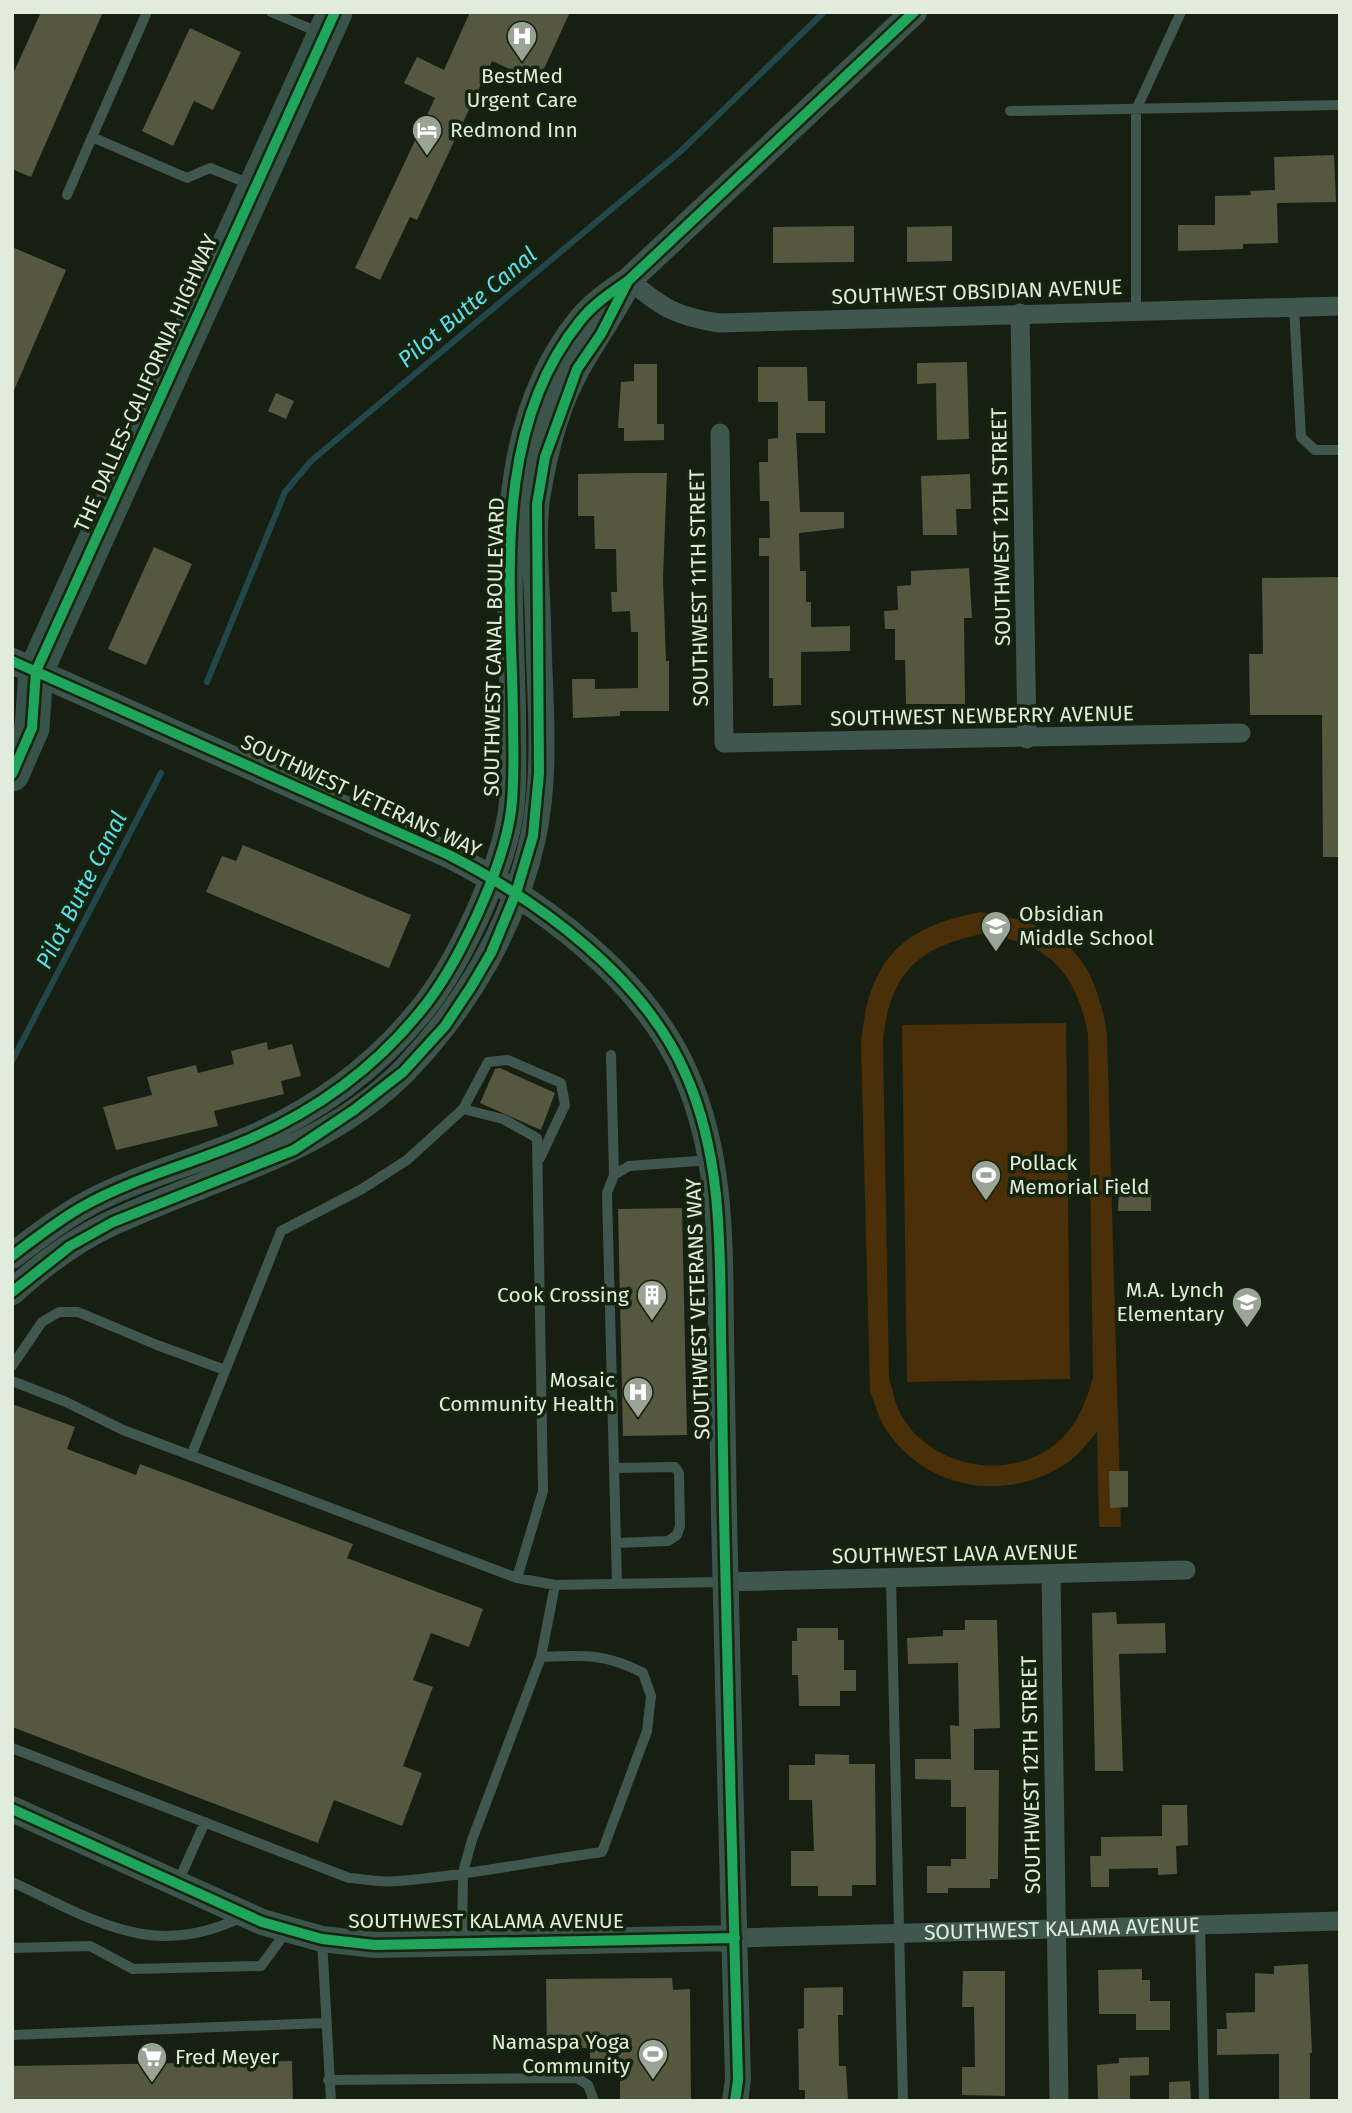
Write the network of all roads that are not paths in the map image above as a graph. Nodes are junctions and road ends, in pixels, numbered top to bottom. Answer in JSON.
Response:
{"nodes":[{"id":1,"x":147,"y":12,"type":"edge"},
{"id":2,"x":271,"y":12,"type":"edge"},
{"id":3,"x":914,"y":12,"type":"edge"},
{"id":4,"x":1181,"y":12,"type":"edge"},
{"id":5,"x":330,"y":23,"type":"edge"},
{"id":6,"x":1340,"y":104,"type":"edge"},
{"id":7,"x":1136,"y":110,"type":"junction"},
{"id":8,"x":1010,"y":111,"type":"dead end"},
{"id":9,"x":92,"y":137,"type":"junction"},
{"id":10,"x":256,"y":186,"type":"junction"},
{"id":11,"x":67,"y":195,"type":"dead end"},
{"id":12,"x":629,"y":280,"type":"junction"},
{"id":13,"x":1340,"y":306,"type":"edge"},
{"id":14,"x":1294,"y":307,"type":"junction"},
{"id":15,"x":1136,"y":311,"type":"junction"},
{"id":16,"x":1020,"y":313,"type":"junction"},
{"id":17,"x":720,"y":433,"type":"dead end"},
{"id":18,"x":1340,"y":450,"type":"edge"},
{"id":19,"x":20,"y":676,"type":"edge"},
{"id":20,"x":1241,"y":733,"type":"dead end"},
{"id":21,"x":1027,"y":739,"type":"junction"},
{"id":22,"x":724,"y":743,"type":"joint"},
{"id":23,"x":12,"y":774,"type":"edge"},
{"id":24,"x":491,"y":878,"type":"junction"},
{"id":25,"x":516,"y":893,"type":"junction"},
{"id":26,"x":611,"y":1055,"type":"dead end"},
{"id":27,"x":463,"y":1110,"type":"junction"},
{"id":28,"x":712,"y":1160,"type":"junction"},
{"id":29,"x":538,"y":1161,"type":"junction"},
{"id":30,"x":614,"y":1175,"type":"junction"},
{"id":31,"x":12,"y":1256,"type":"edge"},
{"id":32,"x":12,"y":1292,"type":"edge"},
{"id":33,"x":12,"y":1366,"type":"edge"},
{"id":34,"x":225,"y":1370,"type":"junction"},
{"id":35,"x":12,"y":1381,"type":"edge"},
{"id":36,"x":191,"y":1456,"type":"junction"},
{"id":37,"x":614,"y":1468,"type":"junction"},
{"id":38,"x":616,"y":1543,"type":"junction"},
{"id":39,"x":1186,"y":1570,"type":"dead end"},
{"id":40,"x":1051,"y":1575,"type":"junction"},
{"id":41,"x":517,"y":1578,"type":"junction"},
{"id":42,"x":891,"y":1579,"type":"junction"},
{"id":43,"x":725,"y":1582,"type":"junction"},
{"id":44,"x":617,"y":1584,"type":"junction"},
{"id":45,"x":555,"y":1585,"type":"junction"},
{"id":46,"x":541,"y":1657,"type":"junction"},
{"id":47,"x":12,"y":1748,"type":"edge"},
{"id":48,"x":12,"y":1809,"type":"edge"},
{"id":49,"x":205,"y":1822,"type":"junction"},
{"id":50,"x":464,"y":1872,"type":"junction"},
{"id":51,"x":12,"y":1882,"type":"edge"},
{"id":52,"x":177,"y":1885,"type":"junction"},
{"id":53,"x":246,"y":1915,"type":"junction"},
{"id":54,"x":1340,"y":1921,"type":"edge"},
{"id":55,"x":1200,"y":1926,"type":"junction"},
{"id":56,"x":288,"y":1929,"type":"junction"},
{"id":57,"x":1056,"y":1931,"type":"junction"},
{"id":58,"x":899,"y":1935,"type":"junction"},
{"id":59,"x":322,"y":1938,"type":"junction"},
{"id":60,"x":735,"y":1938,"type":"junction"},
{"id":61,"x":462,"y":1943,"type":"junction"},
{"id":62,"x":12,"y":1948,"type":"edge"},
{"id":63,"x":324,"y":2023,"type":"junction"},
{"id":64,"x":12,"y":2035,"type":"edge"},
{"id":65,"x":328,"y":2080,"type":"junction"},
{"id":66,"x":331,"y":2101,"type":"edge"},
{"id":67,"x":594,"y":2101,"type":"edge"},
{"id":68,"x":735,"y":2101,"type":"edge"},
{"id":69,"x":903,"y":2101,"type":"edge"},
{"id":70,"x":1059,"y":2101,"type":"edge"},
{"id":71,"x":1204,"y":2101,"type":"edge"}],
"edges":[{"from":1,"to":9,"type":"lane"},
{"from":2,"to":5,"type":"lane"},
{"from":3,"to":12,"type":"main road","name":"SOUTHWEST CANAL BOULEVARD"},
{"from":4,"to":7,"type":"lane"},
{"from":5,"to":10,"type":"highway","name":"THE DALLES-CALIFORNIA HIGHWAY"},
{"from":6,"to":7,"type":"lane"},
{"from":7,"to":8,"type":"lane"},
{"from":7,"to":15,"type":"lane"},
{"from":9,"to":10,"type":"lane"},
{"from":9,"to":11,"type":"lane"},
{"from":10,"to":19,"type":"highway","name":"THE DALLES-CALIFORNIA HIGHWAY"},
{"from":12,"to":16,"type":"street","name":"SOUTHWEST OBSIDIAN AVENUE"},
{"from":12,"to":24,"type":"main road","name":"SOUTHWEST CANAL BOULEVARD"},
{"from":12,"to":25,"type":"main road","name":"SOUTHWEST CANAL BOULEVARD"},
{"from":13,"to":14,"type":"street","name":"SOUTHWEST OBSIDIAN AVENUE"},
{"from":14,"to":15,"type":"street","name":"SOUTHWEST OBSIDIAN AVENUE"},
{"from":14,"to":18,"type":"lane"},
{"from":15,"to":16,"type":"street","name":"SOUTHWEST OBSIDIAN AVENUE"},
{"from":16,"to":21,"type":"street","name":"SOUTHWEST 12TH STREET"},
{"from":17,"to":22,"type":"street","name":"SOUTHWEST 11TH STREET"},
{"from":19,"to":23,"type":"highway","name":"THE DALLES-CALIFORNIA HIGHWAY"},
{"from":19,"to":24,"type":"main road","name":"SOUTHWEST VETERANS WAY"},
{"from":20,"to":21,"type":"street","name":"SOUTHWEST NEWBERRY AVENUE"},
{"from":21,"to":22,"type":"street","name":"SOUTHWEST NEWBERRY AVENUE"},
{"from":24,"to":25,"type":"main road","name":"SOUTHWEST VETERANS WAY"},
{"from":24,"to":31,"type":"main road","name":"SOUTHWEST CANAL BOULEVARD"},
{"from":25,"to":28,"type":"main road","name":"SOUTHWEST VETERANS WAY"},
{"from":25,"to":32,"type":"main road","name":"SOUTHWEST CANAL BOULEVARD"},
{"from":26,"to":30,"type":"lane"},
{"from":27,"to":29,"type":"lane"},
{"from":27,"to":29,"type":"lane"},
{"from":27,"to":34,"type":"lane"},
{"from":28,"to":30,"type":"lane"},
{"from":28,"to":43,"type":"main road","name":"SOUTHWEST VETERANS WAY"},
{"from":29,"to":41,"type":"lane"},
{"from":30,"to":37,"type":"lane"},
{"from":33,"to":34,"type":"lane"},
{"from":34,"to":36,"type":"lane"},
{"from":35,"to":36,"type":"lane"},
{"from":36,"to":41,"type":"lane"},
{"from":37,"to":38,"type":"lane"},
{"from":37,"to":38,"type":"lane"},
{"from":38,"to":44,"type":"lane"},
{"from":39,"to":40,"type":"street","name":"SOUTHWEST LAVA AVENUE"},
{"from":40,"to":42,"type":"street","name":"SOUTHWEST LAVA AVENUE"},
{"from":40,"to":57,"type":"street","name":"SOUTHWEST 12TH STREET"},
{"from":41,"to":45,"type":"lane"},
{"from":42,"to":43,"type":"street","name":"SOUTHWEST LAVA AVENUE"},
{"from":42,"to":58,"type":"lane"},
{"from":43,"to":44,"type":"lane"},
{"from":43,"to":60,"type":"main road","name":"SOUTHWEST VETERANS WAY"},
{"from":44,"to":45,"type":"lane"},
{"from":45,"to":46,"type":"lane"},
{"from":46,"to":50,"type":"lane"},
{"from":46,"to":50,"type":"lane"},
{"from":47,"to":49,"type":"lane"},
{"from":48,"to":52,"type":"main road","name":"SOUTHWEST KALAMA AVENUE"},
{"from":49,"to":50,"type":"lane"},
{"from":49,"to":52,"type":"lane"},
{"from":50,"to":61,"type":"lane"},
{"from":51,"to":53,"type":"lane"},
{"from":52,"to":53,"type":"main road","name":"SOUTHWEST KALAMA AVENUE"},
{"from":53,"to":56,"type":"main road","name":"SOUTHWEST KALAMA AVENUE"},
{"from":54,"to":55,"type":"street","name":"SOUTHWEST KALAMA AVENUE"},
{"from":55,"to":57,"type":"street","name":"SOUTHWEST KALAMA AVENUE"},
{"from":55,"to":71,"type":"lane"},
{"from":56,"to":59,"type":"main road","name":"SOUTHWEST KALAMA AVENUE"},
{"from":56,"to":62,"type":"lane"},
{"from":57,"to":58,"type":"street","name":"SOUTHWEST KALAMA AVENUE"},
{"from":57,"to":70,"type":"street","name":"SOUTHWEST 12TH STREET"},
{"from":58,"to":60,"type":"street","name":"SOUTHWEST KALAMA AVENUE"},
{"from":58,"to":69,"type":"lane"},
{"from":59,"to":61,"type":"main road","name":"SOUTHWEST KALAMA AVENUE"},
{"from":59,"to":63,"type":"lane"},
{"from":60,"to":61,"type":"main road","name":"SOUTHWEST KALAMA AVENUE"},
{"from":60,"to":68,"type":"main road","name":"SOUTHWEST VETERANS WAY"},
{"from":63,"to":64,"type":"lane"},
{"from":63,"to":65,"type":"lane"},
{"from":65,"to":66,"type":"lane"},
{"from":65,"to":67,"type":"lane"}]}
